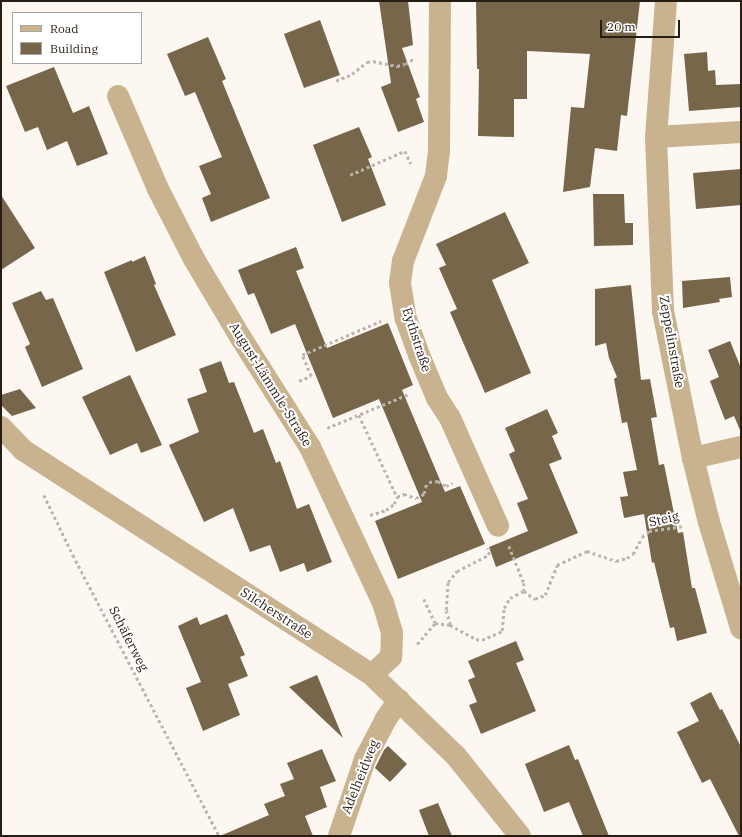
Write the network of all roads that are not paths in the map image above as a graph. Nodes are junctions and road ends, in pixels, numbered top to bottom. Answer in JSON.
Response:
{"nodes":[{"id":1,"x":440,"y":1,"type":"edge"},
{"id":2,"x":666,"y":1,"type":"edge"},
{"id":3,"x":118,"y":96,"type":"dead end"},
{"id":4,"x":741,"y":132,"type":"edge"},
{"id":5,"x":656,"y":137,"type":"junction"},
{"id":6,"x":1,"y":427,"type":"edge"},
{"id":7,"x":741,"y":447,"type":"edge"},
{"id":8,"x":693,"y":458,"type":"junction"},
{"id":9,"x":498,"y":526,"type":"road end"},
{"id":10,"x":741,"y":628,"type":"edge"},
{"id":11,"x":372,"y":675,"type":"junction"},
{"id":12,"x":399,"y":700,"type":"junction"},
{"id":13,"x":339,"y":836,"type":"edge"},
{"id":14,"x":520,"y":836,"type":"edge"}],
"edges":[{"from":1,"to":9,"type":"street","name":"Eythstraße"},
{"from":2,"to":5,"type":"street","name":"Zeppelinstraße"},
{"from":3,"to":11,"type":"street","name":"August-Lämmle-Straße"},
{"from":4,"to":5,"type":"street"},
{"from":5,"to":8,"type":"street","name":"Zeppelinstraße"},
{"from":6,"to":11,"type":"street","name":"Silcherstraße"},
{"from":7,"to":8,"type":"street"},
{"from":8,"to":10,"type":"street","name":"Zeppelinstraße"},
{"from":11,"to":12,"type":"street","name":"Silcherstraße"},
{"from":12,"to":13,"type":"street","name":"Adelheidweg"},
{"from":12,"to":14,"type":"street","name":"Silcherstraße"}]}
